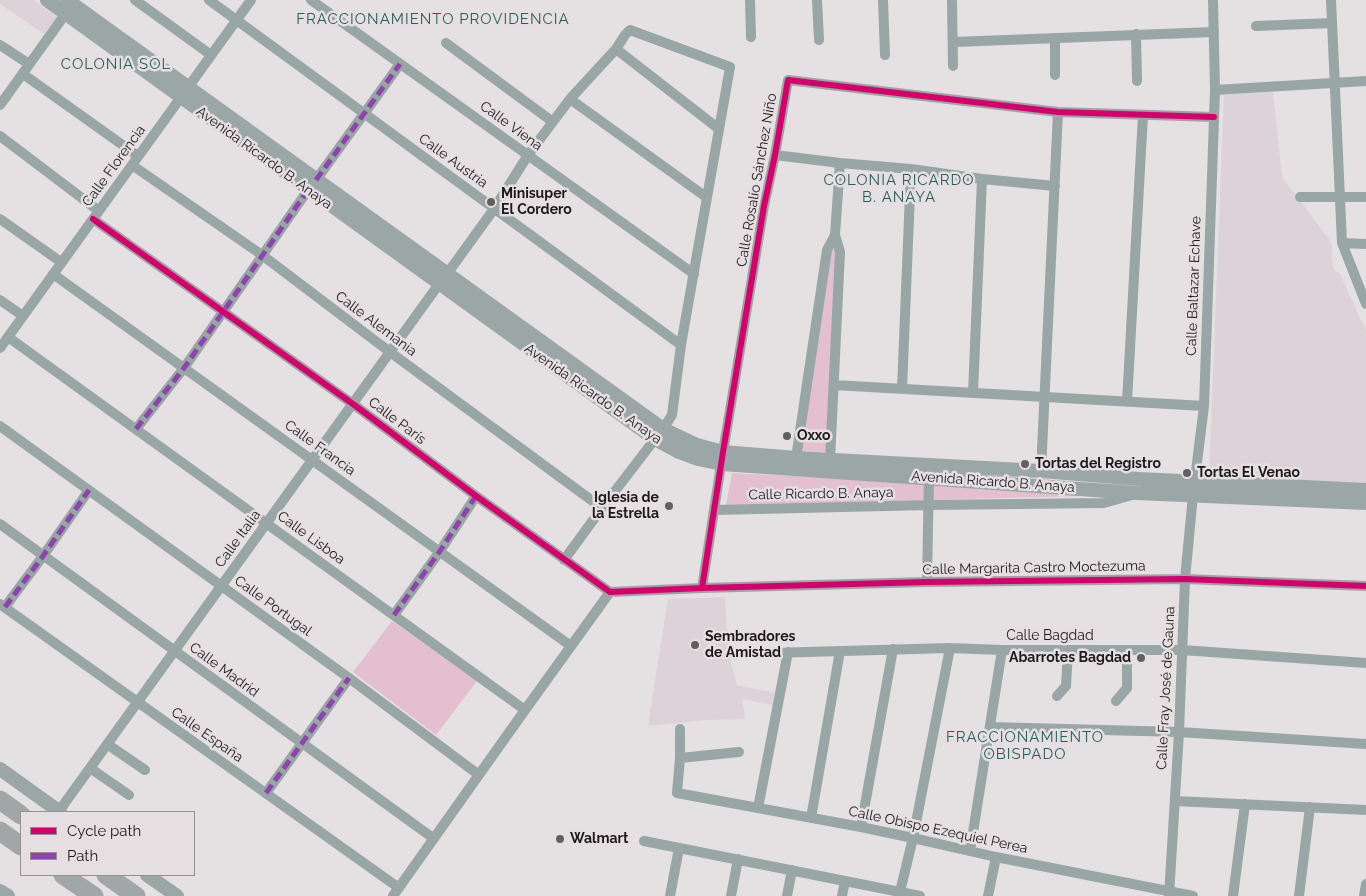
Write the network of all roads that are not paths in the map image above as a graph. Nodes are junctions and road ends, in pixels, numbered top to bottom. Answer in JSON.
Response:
{"nodes":[{"id":1,"x":47,"y":0,"type":"edge"},
{"id":2,"x":135,"y":0,"type":"edge"},
{"id":3,"x":209,"y":0,"type":"edge"},
{"id":4,"x":251,"y":0,"type":"edge"},
{"id":5,"x":312,"y":0,"type":"edge"},
{"id":6,"x":750,"y":0,"type":"edge"},
{"id":7,"x":817,"y":0,"type":"edge"},
{"id":8,"x":883,"y":0,"type":"edge"},
{"id":9,"x":952,"y":0,"type":"edge"},
{"id":10,"x":1213,"y":0,"type":"edge"},
{"id":11,"x":1331,"y":0,"type":"edge"},
{"id":12,"x":70,"y":4,"type":"edge"},
{"id":13,"x":236,"y":20,"type":"junction"},
{"id":14,"x":1332,"y":23,"type":"junction"},
{"id":15,"x":1256,"y":26,"type":"dead end"},
{"id":16,"x":1214,"y":32,"type":"junction"},
{"id":17,"x":1136,"y":34,"type":"junction"},
{"id":18,"x":751,"y":37,"type":"dead end"},
{"id":19,"x":1055,"y":38,"type":"junction"},
{"id":20,"x":819,"y":40,"type":"dead end"},
{"id":21,"x":954,"y":42,"type":"junction"},
{"id":22,"x":446,"y":43,"type":"dead end"},
{"id":23,"x":0,"y":45,"type":"edge"},
{"id":24,"x":616,"y":49,"type":"junction"},
{"id":25,"x":212,"y":54,"type":"junction"},
{"id":26,"x":885,"y":55,"type":"dead end"},
{"id":27,"x":29,"y":64,"type":"junction"},
{"id":28,"x":400,"y":64,"type":"junction"},
{"id":29,"x":954,"y":66,"type":"dead end"},
{"id":30,"x":22,"y":74,"type":"junction"},
{"id":31,"x":1055,"y":75,"type":"dead end"},
{"id":32,"x":1137,"y":81,"type":"dead end"},
{"id":33,"x":1366,"y":81,"type":"edge"},
{"id":34,"x":1334,"y":82,"type":"junction"},
{"id":35,"x":1215,"y":90,"type":"junction"},
{"id":36,"x":184,"y":92,"type":"junction"},
{"id":37,"x":570,"y":99,"type":"junction"},
{"id":38,"x":0,"y":105,"type":"edge"},
{"id":39,"x":1058,"y":112,"type":"junction"},
{"id":40,"x":365,"y":114,"type":"junction"},
{"id":41,"x":1143,"y":114,"type":"junction"},
{"id":42,"x":1214,"y":116,"type":"junction"},
{"id":43,"x":553,"y":122,"type":"junction"},
{"id":44,"x":719,"y":129,"type":"junction"},
{"id":45,"x":0,"y":136,"type":"edge"},
{"id":46,"x":528,"y":155,"type":"junction"},
{"id":47,"x":775,"y":155,"type":"junction"},
{"id":48,"x":135,"y":161,"type":"junction"},
{"id":49,"x":840,"y":163,"type":"junction"},
{"id":50,"x":911,"y":169,"type":"junction"},
{"id":51,"x":982,"y":179,"type":"junction"},
{"id":52,"x":312,"y":185,"type":"junction"},
{"id":53,"x":1055,"y":186,"type":"junction"},
{"id":54,"x":706,"y":197,"type":"junction"},
{"id":55,"x":1300,"y":197,"type":"dead end"},
{"id":56,"x":1366,"y":197,"type":"edge"},
{"id":57,"x":1340,"y":198,"type":"junction"},
{"id":58,"x":494,"y":209,"type":"junction"},
{"id":59,"x":96,"y":215,"type":"junction"},
{"id":60,"x":0,"y":219,"type":"edge"},
{"id":61,"x":835,"y":235,"type":"junction"},
{"id":62,"x":1342,"y":243,"type":"junction"},
{"id":63,"x":1366,"y":244,"type":"edge"},
{"id":64,"x":262,"y":255,"type":"junction"},
{"id":65,"x":62,"y":262,"type":"junction"},
{"id":66,"x":53,"y":274,"type":"junction"},
{"id":67,"x":694,"y":274,"type":"junction"},
{"id":68,"x":443,"y":279,"type":"junction"},
{"id":69,"x":0,"y":300,"type":"edge"},
{"id":70,"x":1366,"y":304,"type":"edge"},
{"id":71,"x":223,"y":311,"type":"junction"},
{"id":72,"x":23,"y":316,"type":"junction"},
{"id":73,"x":8,"y":337,"type":"junction"},
{"id":74,"x":680,"y":345,"type":"junction"},
{"id":75,"x":0,"y":348,"type":"edge"},
{"id":76,"x":390,"y":352,"type":"junction"},
{"id":77,"x":184,"y":368,"type":"junction"},
{"id":78,"x":834,"y":385,"type":"junction"},
{"id":79,"x":902,"y":389,"type":"junction"},
{"id":80,"x":973,"y":393,"type":"junction"},
{"id":81,"x":1045,"y":397,"type":"junction"},
{"id":82,"x":1127,"y":402,"type":"junction"},
{"id":83,"x":353,"y":404,"type":"junction"},
{"id":84,"x":1204,"y":406,"type":"junction"},
{"id":85,"x":0,"y":426,"type":"edge"},
{"id":86,"x":136,"y":429,"type":"junction"},
{"id":87,"x":659,"y":434,"type":"junction"},
{"id":88,"x":722,"y":458,"type":"junction"},
{"id":89,"x":796,"y":458,"type":"junction"},
{"id":90,"x":312,"y":460,"type":"junction"},
{"id":91,"x":830,"y":460,"type":"junction"},
{"id":92,"x":929,"y":471,"type":"junction"},
{"id":93,"x":1041,"y":472,"type":"junction"},
{"id":94,"x":1194,"y":488,"type":"junction"},
{"id":95,"x":90,"y":490,"type":"junction"},
{"id":96,"x":1366,"y":490,"type":"edge"},
{"id":97,"x":1137,"y":493,"type":"junction"},
{"id":98,"x":1287,"y":493,"type":"junction"},
{"id":99,"x":476,"y":496,"type":"junction"},
{"id":100,"x":1366,"y":503,"type":"edge"},
{"id":101,"x":929,"y":505,"type":"junction"},
{"id":102,"x":602,"y":508,"type":"junction"},
{"id":103,"x":714,"y":510,"type":"junction"},
{"id":104,"x":266,"y":523,"type":"junction"},
{"id":105,"x":0,"y":524,"type":"edge"},
{"id":106,"x":440,"y":551,"type":"junction"},
{"id":107,"x":43,"y":556,"type":"junction"},
{"id":108,"x":564,"y":560,"type":"junction"},
{"id":109,"x":1185,"y":578,"type":"junction"},
{"id":110,"x":927,"y":582,"type":"junction"},
{"id":111,"x":222,"y":586,"type":"junction"},
{"id":112,"x":1366,"y":586,"type":"edge"},
{"id":113,"x":702,"y":588,"type":"junction"},
{"id":114,"x":610,"y":592,"type":"junction"},
{"id":115,"x":2,"y":605,"type":"edge"},
{"id":116,"x":394,"y":615,"type":"junction"},
{"id":117,"x":571,"y":646,"type":"junction"},
{"id":118,"x":950,"y":648,"type":"junction"},
{"id":119,"x":893,"y":650,"type":"junction"},
{"id":120,"x":1002,"y":650,"type":"junction"},
{"id":121,"x":1068,"y":650,"type":"junction"},
{"id":122,"x":1127,"y":650,"type":"junction"},
{"id":123,"x":1182,"y":650,"type":"junction"},
{"id":124,"x":174,"y":651,"type":"junction"},
{"id":125,"x":840,"y":651,"type":"junction"},
{"id":126,"x":788,"y":652,"type":"junction"},
{"id":127,"x":735,"y":654,"type":"dead end"},
{"id":128,"x":1366,"y":663,"type":"edge"},
{"id":129,"x":350,"y":678,"type":"junction"},
{"id":130,"x":1057,"y":696,"type":"dead end"},
{"id":131,"x":1116,"y":701,"type":"dead end"},
{"id":132,"x":138,"y":702,"type":"junction"},
{"id":133,"x":525,"y":710,"type":"junction"},
{"id":134,"x":990,"y":727,"type":"junction"},
{"id":135,"x":680,"y":729,"type":"dead end"},
{"id":136,"x":1179,"y":732,"type":"junction"},
{"id":137,"x":107,"y":744,"type":"junction"},
{"id":138,"x":303,"y":744,"type":"junction"},
{"id":139,"x":1366,"y":744,"type":"edge"},
{"id":140,"x":739,"y":752,"type":"dead end"},
{"id":141,"x":680,"y":758,"type":"junction"},
{"id":142,"x":90,"y":768,"type":"junction"},
{"id":143,"x":0,"y":769,"type":"edge"},
{"id":144,"x":145,"y":770,"type":"dead end"},
{"id":145,"x":479,"y":775,"type":"junction"},
{"id":146,"x":266,"y":793,"type":"junction"},
{"id":147,"x":129,"y":795,"type":"dead end"},
{"id":148,"x":0,"y":800,"type":"edge"},
{"id":149,"x":1174,"y":801,"type":"junction"},
{"id":150,"x":1245,"y":804,"type":"junction"},
{"id":151,"x":1310,"y":807,"type":"junction"},
{"id":152,"x":758,"y":808,"type":"junction"},
{"id":153,"x":1366,"y":810,"type":"edge"},
{"id":154,"x":58,"y":811,"type":"edge"},
{"id":155,"x":60,"y":811,"type":"edge"},
{"id":156,"x":20,"y":814,"type":"edge"},
{"id":157,"x":812,"y":818,"type":"junction"},
{"id":158,"x":861,"y":827,"type":"junction"},
{"id":159,"x":0,"y":830,"type":"edge"},
{"id":160,"x":434,"y":838,"type":"junction"},
{"id":161,"x":913,"y":838,"type":"junction"},
{"id":162,"x":644,"y":841,"type":"dead end"},
{"id":163,"x":20,"y":845,"type":"edge"},
{"id":164,"x":679,"y":848,"type":"junction"},
{"id":165,"x":970,"y":851,"type":"junction"},
{"id":166,"x":996,"y":857,"type":"junction"},
{"id":167,"x":738,"y":860,"type":"junction"},
{"id":168,"x":792,"y":870,"type":"junction"},
{"id":169,"x":64,"y":876,"type":"edge"},
{"id":170,"x":107,"y":876,"type":"edge"},
{"id":171,"x":148,"y":876,"type":"edge"},
{"id":172,"x":845,"y":881,"type":"junction"},
{"id":173,"x":1366,"y":884,"type":"edge"},
{"id":174,"x":0,"y":890,"type":"edge"},
{"id":175,"x":396,"y":892,"type":"edge"},
{"id":176,"x":899,"y":894,"type":"edge"},
{"id":177,"x":1170,"y":894,"type":"edge"},
{"id":178,"x":8,"y":896,"type":"edge"},
{"id":179,"x":94,"y":896,"type":"edge"},
{"id":180,"x":136,"y":896,"type":"edge"},
{"id":181,"x":177,"y":896,"type":"edge"},
{"id":182,"x":670,"y":896,"type":"edge"},
{"id":183,"x":731,"y":896,"type":"edge"},
{"id":184,"x":787,"y":896,"type":"edge"},
{"id":185,"x":842,"y":896,"type":"edge"},
{"id":186,"x":920,"y":896,"type":"edge"},
{"id":187,"x":988,"y":896,"type":"edge"},
{"id":188,"x":1194,"y":896,"type":"edge"},
{"id":189,"x":1234,"y":896,"type":"edge"},
{"id":190,"x":1299,"y":896,"type":"edge"},
{"id":191,"x":1364,"y":896,"type":"edge"}],
"edges":[{"from":1,"to":12,"type":"main road","name":"Avenida Ricardo B. Anaya"},
{"from":2,"to":25,"type":"street"},
{"from":3,"to":13,"type":"street","name":"Calle Austria"},
{"from":4,"to":13,"type":"street","name":"Calle Florencia"},
{"from":5,"to":28,"type":"street","name":"Calle Viena"},
{"from":6,"to":18,"type":"street"},
{"from":7,"to":20,"type":"street"},
{"from":8,"to":26,"type":"street"},
{"from":9,"to":21,"type":"street"},
{"from":10,"to":16,"type":"street","name":"Calle Baltazar Echave"},
{"from":11,"to":14,"type":"street"},
{"from":12,"to":27,"type":"street"},
{"from":12,"to":36,"type":"main road","name":"Avenida Ricardo B. Anaya"},
{"from":13,"to":25,"type":"street","name":"Calle Florencia"},
{"from":13,"to":40,"type":"street","name":"Calle Austria"},
{"from":14,"to":15,"type":"street"},
{"from":14,"to":34,"type":"street"},
{"from":16,"to":17,"type":"street"},
{"from":16,"to":35,"type":"street","name":"Calle Baltazar Echave"},
{"from":17,"to":19,"type":"street"},
{"from":17,"to":32,"type":"street"},
{"from":19,"to":21,"type":"street"},
{"from":19,"to":31,"type":"street"},
{"from":21,"to":29,"type":"street"},
{"from":22,"to":43,"type":"street"},
{"from":23,"to":27,"type":"street"},
{"from":24,"to":37,"type":"street","name":"Calle Italia"},
{"from":24,"to":44,"type":"street"},
{"from":24,"to":44,"type":"street","name":"Calle Italia"},
{"from":25,"to":36,"type":"street","name":"Calle Florencia"},
{"from":27,"to":30,"type":"street"},
{"from":28,"to":40,"type":"street"},
{"from":28,"to":46,"type":"street","name":"Calle Viena"},
{"from":30,"to":38,"type":"street"},
{"from":30,"to":48,"type":"street","name":"Calle Alemania"},
{"from":33,"to":34,"type":"street"},
{"from":34,"to":35,"type":"street"},
{"from":34,"to":57,"type":"street"},
{"from":35,"to":42,"type":"street","name":"Calle Baltazar Echave"},
{"from":36,"to":48,"type":"street","name":"Calle Florencia"},
{"from":36,"to":52,"type":"main road","name":"Avenida Ricardo B. Anaya"},
{"from":37,"to":43,"type":"street","name":"Calle Italia"},
{"from":37,"to":54,"type":"street"},
{"from":39,"to":41,"type":"street","name":"Calle Rosalío Sánchez Niño"},
{"from":39,"to":47,"type":"street","name":"Calle Rosalío Sánchez Niño"},
{"from":39,"to":53,"type":"street"},
{"from":40,"to":52,"type":"street"},
{"from":40,"to":58,"type":"street","name":"Calle Austria"},
{"from":41,"to":42,"type":"street","name":"Calle Rosalío Sánchez Niño"},
{"from":41,"to":82,"type":"street"},
{"from":42,"to":84,"type":"street","name":"Calle Baltazar Echave"},
{"from":43,"to":46,"type":"street","name":"Calle Italia"},
{"from":44,"to":54,"type":"street"},
{"from":45,"to":59,"type":"street","name":"Calle París"},
{"from":46,"to":58,"type":"street","name":"Calle Italia"},
{"from":46,"to":67,"type":"street","name":"Calle Viena"},
{"from":47,"to":49,"type":"street"},
{"from":47,"to":88,"type":"street","name":"Calle Rosalío Sánchez Niño"},
{"from":48,"to":59,"type":"street","name":"Calle Florencia"},
{"from":48,"to":64,"type":"street","name":"Calle Alemania"},
{"from":49,"to":50,"type":"street"},
{"from":49,"to":61,"type":"street"},
{"from":50,"to":51,"type":"street"},
{"from":50,"to":79,"type":"street"},
{"from":51,"to":53,"type":"street"},
{"from":51,"to":80,"type":"street"},
{"from":52,"to":64,"type":"street"},
{"from":52,"to":68,"type":"main road","name":"Avenida Ricardo B. Anaya"},
{"from":53,"to":81,"type":"street"},
{"from":54,"to":67,"type":"street"},
{"from":55,"to":57,"type":"street"},
{"from":56,"to":57,"type":"street"},
{"from":57,"to":62,"type":"street"},
{"from":58,"to":68,"type":"street","name":"Calle Italia"},
{"from":58,"to":74,"type":"street","name":"Calle Austria"},
{"from":59,"to":65,"type":"street","name":"Calle Florencia"},
{"from":59,"to":71,"type":"street","name":"Calle París"},
{"from":60,"to":65,"type":"street"},
{"from":61,"to":78,"type":"street"},
{"from":61,"to":89,"type":"street"},
{"from":62,"to":63,"type":"street"},
{"from":62,"to":70,"type":"street"},
{"from":64,"to":71,"type":"street"},
{"from":64,"to":76,"type":"street","name":"Calle Alemania"},
{"from":65,"to":66,"type":"street","name":"Calle Florencia"},
{"from":66,"to":72,"type":"street","name":"Calle Florencia"},
{"from":66,"to":77,"type":"street","name":"Calle Francia"},
{"from":67,"to":74,"type":"street"},
{"from":68,"to":76,"type":"street","name":"Calle Italia"},
{"from":68,"to":87,"type":"main road","name":"Avenida Ricardo B. Anaya"},
{"from":69,"to":72,"type":"street"},
{"from":71,"to":77,"type":"street"},
{"from":71,"to":83,"type":"street","name":"Calle París"},
{"from":72,"to":73,"type":"street","name":"Calle Florencia"},
{"from":73,"to":75,"type":"street","name":"Calle Florencia"},
{"from":73,"to":86,"type":"street","name":"Calle Lisboa"},
{"from":74,"to":87,"type":"street"},
{"from":76,"to":83,"type":"street","name":"Calle Italia"},
{"from":76,"to":102,"type":"street","name":"Calle Alemania"},
{"from":77,"to":86,"type":"street"},
{"from":77,"to":90,"type":"street","name":"Calle Francia"},
{"from":78,"to":79,"type":"street"},
{"from":78,"to":91,"type":"street"},
{"from":79,"to":80,"type":"street"},
{"from":80,"to":81,"type":"street"},
{"from":81,"to":82,"type":"street"},
{"from":81,"to":93,"type":"street"},
{"from":82,"to":84,"type":"street"},
{"from":83,"to":90,"type":"street","name":"Calle Italia"},
{"from":83,"to":99,"type":"street","name":"Calle París"},
{"from":84,"to":94,"type":"street","name":"Calle Baltazar Echave"},
{"from":85,"to":95,"type":"street","name":"Calle Portugal"},
{"from":86,"to":104,"type":"street","name":"Calle Lisboa"},
{"from":87,"to":88,"type":"main road","name":"Avenida Ricardo B. Anaya"},
{"from":87,"to":102,"type":"street"},
{"from":88,"to":89,"type":"main road","name":"Avenida Ricardo B. Anaya"},
{"from":88,"to":92,"type":"main road","name":"Avenida Ricardo B. Anaya"},
{"from":88,"to":103,"type":"street","name":"Calle Rosalío Sánchez Niño"},
{"from":89,"to":91,"type":"main road","name":"Avenida Ricardo B. Anaya"},
{"from":90,"to":104,"type":"street","name":"Calle Italia"},
{"from":90,"to":106,"type":"street","name":"Calle Francia"},
{"from":91,"to":92,"type":"main road","name":"Avenida Ricardo B. Anaya"},
{"from":92,"to":93,"type":"main road","name":"Avenida Ricardo B. Anaya"},
{"from":92,"to":97,"type":"main road","name":"Avenida Ricardo B. Anaya"},
{"from":92,"to":101,"type":"street"},
{"from":93,"to":94,"type":"main road","name":"Avenida Ricardo B. Anaya"},
{"from":94,"to":97,"type":"main road","name":"Avenida Ricardo B. Anaya"},
{"from":94,"to":98,"type":"main road","name":"Avenida Ricardo B. Anaya"},
{"from":94,"to":109,"type":"street","name":"Calle Fray José de Gauna"},
{"from":95,"to":107,"type":"street"},
{"from":95,"to":111,"type":"street","name":"Calle Portugal"},
{"from":96,"to":98,"type":"main road","name":"Avenida Ricardo B. Anaya"},
{"from":97,"to":101,"type":"street","name":"Calle Ricardo B. Anaya"},
{"from":98,"to":100,"type":"main road","name":"Avenida Ricardo B. Anaya"},
{"from":99,"to":106,"type":"street"},
{"from":99,"to":108,"type":"street","name":"Calle París"},
{"from":101,"to":103,"type":"street","name":"Calle Ricardo B. Anaya"},
{"from":101,"to":110,"type":"street"},
{"from":102,"to":108,"type":"street"},
{"from":103,"to":113,"type":"street","name":"Calle Rosalío Sánchez Niño"},
{"from":104,"to":111,"type":"street","name":"Calle Italia"},
{"from":104,"to":116,"type":"street","name":"Calle Lisboa"},
{"from":105,"to":107,"type":"street","name":"Calle Madrid"},
{"from":106,"to":116,"type":"street"},
{"from":106,"to":117,"type":"street","name":"Calle Francia"},
{"from":107,"to":115,"type":"street"},
{"from":107,"to":124,"type":"street","name":"Calle Madrid"},
{"from":108,"to":114,"type":"street","name":"Calle París"},
{"from":109,"to":110,"type":"street","name":"Calle Margarita Castro Moctezuma"},
{"from":109,"to":112,"type":"street","name":"Calle Margarita Castro Moctezuma"},
{"from":109,"to":123,"type":"street","name":"Calle Fray José de Gauna"},
{"from":110,"to":113,"type":"street","name":"Calle Margarita Castro Moctezuma"},
{"from":111,"to":124,"type":"street","name":"Calle Italia"},
{"from":111,"to":129,"type":"street","name":"Calle Portugal"},
{"from":113,"to":114,"type":"street"},
{"from":114,"to":117,"type":"street"},
{"from":115,"to":132,"type":"street","name":"Calle España"},
{"from":116,"to":133,"type":"street","name":"Calle Lisboa"},
{"from":117,"to":133,"type":"street"},
{"from":118,"to":119,"type":"street","name":"Calle Bagdad"},
{"from":118,"to":120,"type":"street","name":"Calle Bagdad"},
{"from":118,"to":161,"type":"street"},
{"from":119,"to":125,"type":"street","name":"Calle Bagdad"},
{"from":119,"to":158,"type":"street"},
{"from":120,"to":121,"type":"street","name":"Calle Bagdad"},
{"from":120,"to":134,"type":"street"},
{"from":121,"to":122,"type":"street","name":"Calle Bagdad"},
{"from":121,"to":130,"type":"street"},
{"from":122,"to":123,"type":"street","name":"Calle Bagdad"},
{"from":122,"to":131,"type":"street"},
{"from":123,"to":128,"type":"street","name":"Calle Bagdad"},
{"from":123,"to":136,"type":"street","name":"Calle Fray José de Gauna"},
{"from":124,"to":132,"type":"street","name":"Calle Italia"},
{"from":124,"to":138,"type":"street","name":"Calle Madrid"},
{"from":125,"to":126,"type":"street","name":"Calle Bagdad"},
{"from":125,"to":157,"type":"street"},
{"from":126,"to":127,"type":"street","name":"Calle Bagdad"},
{"from":126,"to":152,"type":"street"},
{"from":129,"to":138,"type":"street"},
{"from":129,"to":145,"type":"street","name":"Calle Portugal"},
{"from":132,"to":137,"type":"street","name":"Calle Italia"},
{"from":132,"to":146,"type":"street","name":"Calle España"},
{"from":133,"to":145,"type":"street"},
{"from":134,"to":136,"type":"street"},
{"from":134,"to":165,"type":"street"},
{"from":135,"to":141,"type":"street"},
{"from":136,"to":139,"type":"street"},
{"from":136,"to":149,"type":"street","name":"Calle Fray José de Gauna"},
{"from":137,"to":142,"type":"street","name":"Calle Italia"},
{"from":137,"to":144,"type":"street"},
{"from":138,"to":146,"type":"street"},
{"from":138,"to":160,"type":"street","name":"Calle Madrid"},
{"from":140,"to":141,"type":"street"},
{"from":141,"to":152,"type":"street","name":"Calle Obispo Ezequiel Perea"},
{"from":142,"to":147,"type":"street"},
{"from":142,"to":155,"type":"street","name":"Calle Italia"},
{"from":143,"to":154,"type":"main road"},
{"from":145,"to":160,"type":"street"},
{"from":146,"to":175,"type":"street","name":"Calle España"},
{"from":148,"to":156,"type":"highway"},
{"from":149,"to":150,"type":"street"},
{"from":149,"to":177,"type":"street","name":"Calle Fray José de Gauna"},
{"from":150,"to":151,"type":"street"},
{"from":150,"to":189,"type":"street"},
{"from":151,"to":153,"type":"street"},
{"from":151,"to":190,"type":"street"},
{"from":152,"to":157,"type":"street","name":"Calle Obispo Ezequiel Perea"},
{"from":157,"to":158,"type":"street","name":"Calle Obispo Ezequiel Perea"},
{"from":158,"to":161,"type":"street","name":"Calle Obispo Ezequiel Perea"},
{"from":159,"to":163,"type":"highway"},
{"from":160,"to":175,"type":"street"},
{"from":161,"to":165,"type":"street","name":"Calle Obispo Ezequiel Perea"},
{"from":161,"to":176,"type":"street"},
{"from":162,"to":164,"type":"street"},
{"from":164,"to":167,"type":"street"},
{"from":164,"to":182,"type":"street"},
{"from":165,"to":166,"type":"street","name":"Calle Obispo Ezequiel Perea"},
{"from":166,"to":177,"type":"street","name":"Calle Obispo Ezequiel Perea"},
{"from":166,"to":187,"type":"street"},
{"from":167,"to":168,"type":"street"},
{"from":167,"to":183,"type":"street"},
{"from":168,"to":172,"type":"street"},
{"from":168,"to":184,"type":"street"},
{"from":169,"to":179,"type":"highway"},
{"from":170,"to":180,"type":"highway"},
{"from":171,"to":181,"type":"main road"},
{"from":172,"to":176,"type":"street"},
{"from":172,"to":185,"type":"street"},
{"from":173,"to":191,"type":"street"},
{"from":174,"to":178,"type":"main road"},
{"from":176,"to":186,"type":"street"},
{"from":177,"to":188,"type":"street","name":"Calle Obispo Ezequiel Perea"}]}
